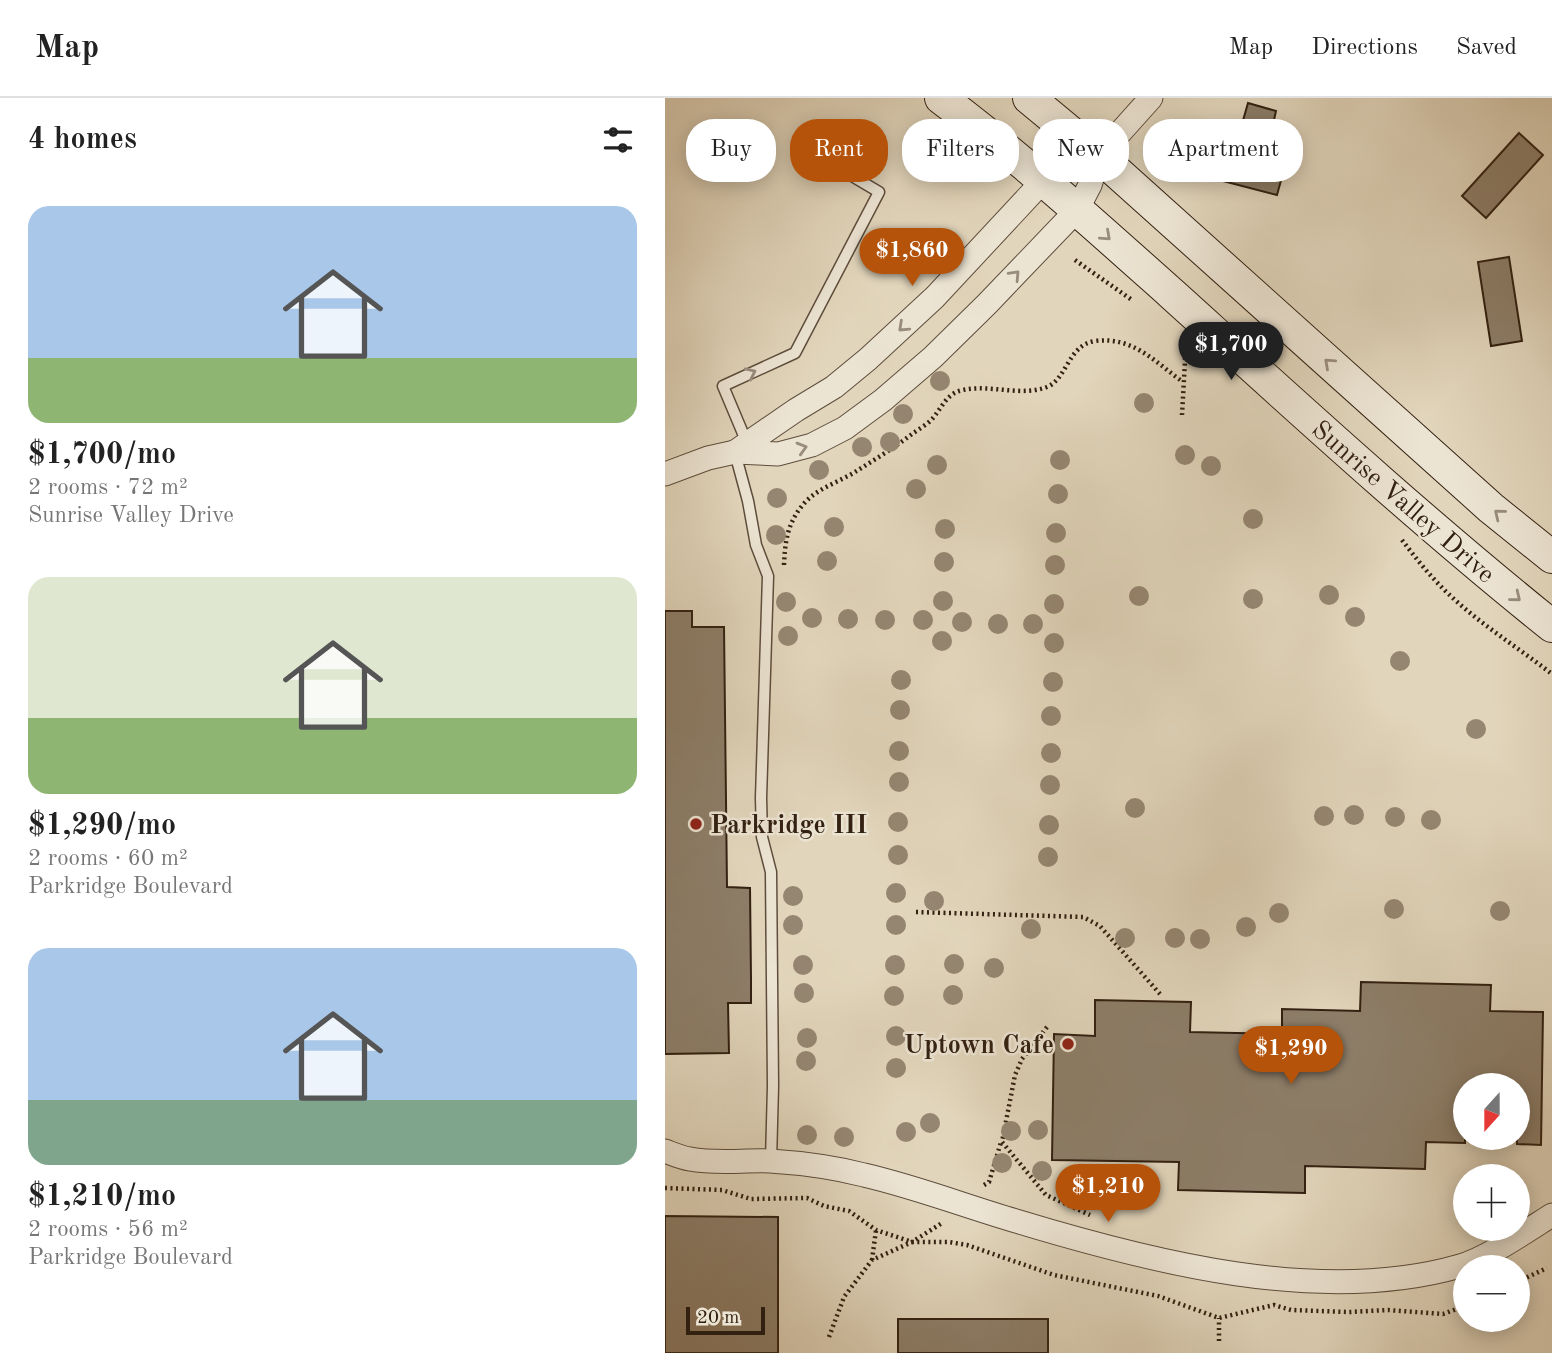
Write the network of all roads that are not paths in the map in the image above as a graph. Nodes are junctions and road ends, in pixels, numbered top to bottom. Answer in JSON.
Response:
{"nodes":[{"id":1,"x":941,"y":98,"type":"edge"},
{"id":2,"x":1029,"y":98,"type":"edge"},
{"id":3,"x":1151,"y":98,"type":"edge"},
{"id":4,"x":1054,"y":119,"type":"edge"},
{"id":5,"x":1129,"y":123,"type":"edge"},
{"id":6,"x":1033,"y":172,"type":"edge"},
{"id":7,"x":862,"y":182,"type":"edge"},
{"id":8,"x":1042,"y":182,"type":"edge"},
{"id":9,"x":1044,"y":182,"type":"edge"},
{"id":10,"x":1091,"y":182,"type":"edge"},
{"id":11,"x":1128,"y":182,"type":"edge"},
{"id":12,"x":1077,"y":210,"type":"junction"},
{"id":13,"x":741,"y":447,"type":"junction"},
{"id":14,"x":665,"y":474,"type":"edge"},
{"id":15,"x":1552,"y":557,"type":"edge"},
{"id":16,"x":1552,"y":626,"type":"edge"},
{"id":17,"x":665,"y":1151,"type":"edge"},
{"id":18,"x":771,"y":1161,"type":"junction"},
{"id":19,"x":1552,"y":1215,"type":"edge"}],
"edges":[{"from":1,"to":6,"type":"main road","name":"Sunrise Valley Drive"},
{"from":2,"to":4,"type":"main road","name":"Sunrise Valley Drive"},
{"from":3,"to":5,"type":"street"},
{"from":13,"to":7,"type":"lane","one_way":true},
{"from":8,"to":13,"type":"street","one_way":true},
{"from":9,"to":12,"type":"main road","name":"Sunrise Valley Drive"},
{"from":10,"to":12,"type":"street"},
{"from":15,"to":11,"type":"main road","name":"Sunrise Valley Drive","one_way":true},
{"from":13,"to":12,"type":"street","one_way":true},
{"from":12,"to":16,"type":"main road","name":"Sunrise Valley Drive","one_way":true},
{"from":13,"to":14,"type":"street"},
{"from":13,"to":18,"type":"lane"},
{"from":17,"to":18,"type":"street"},
{"from":18,"to":19,"type":"street"}]}
